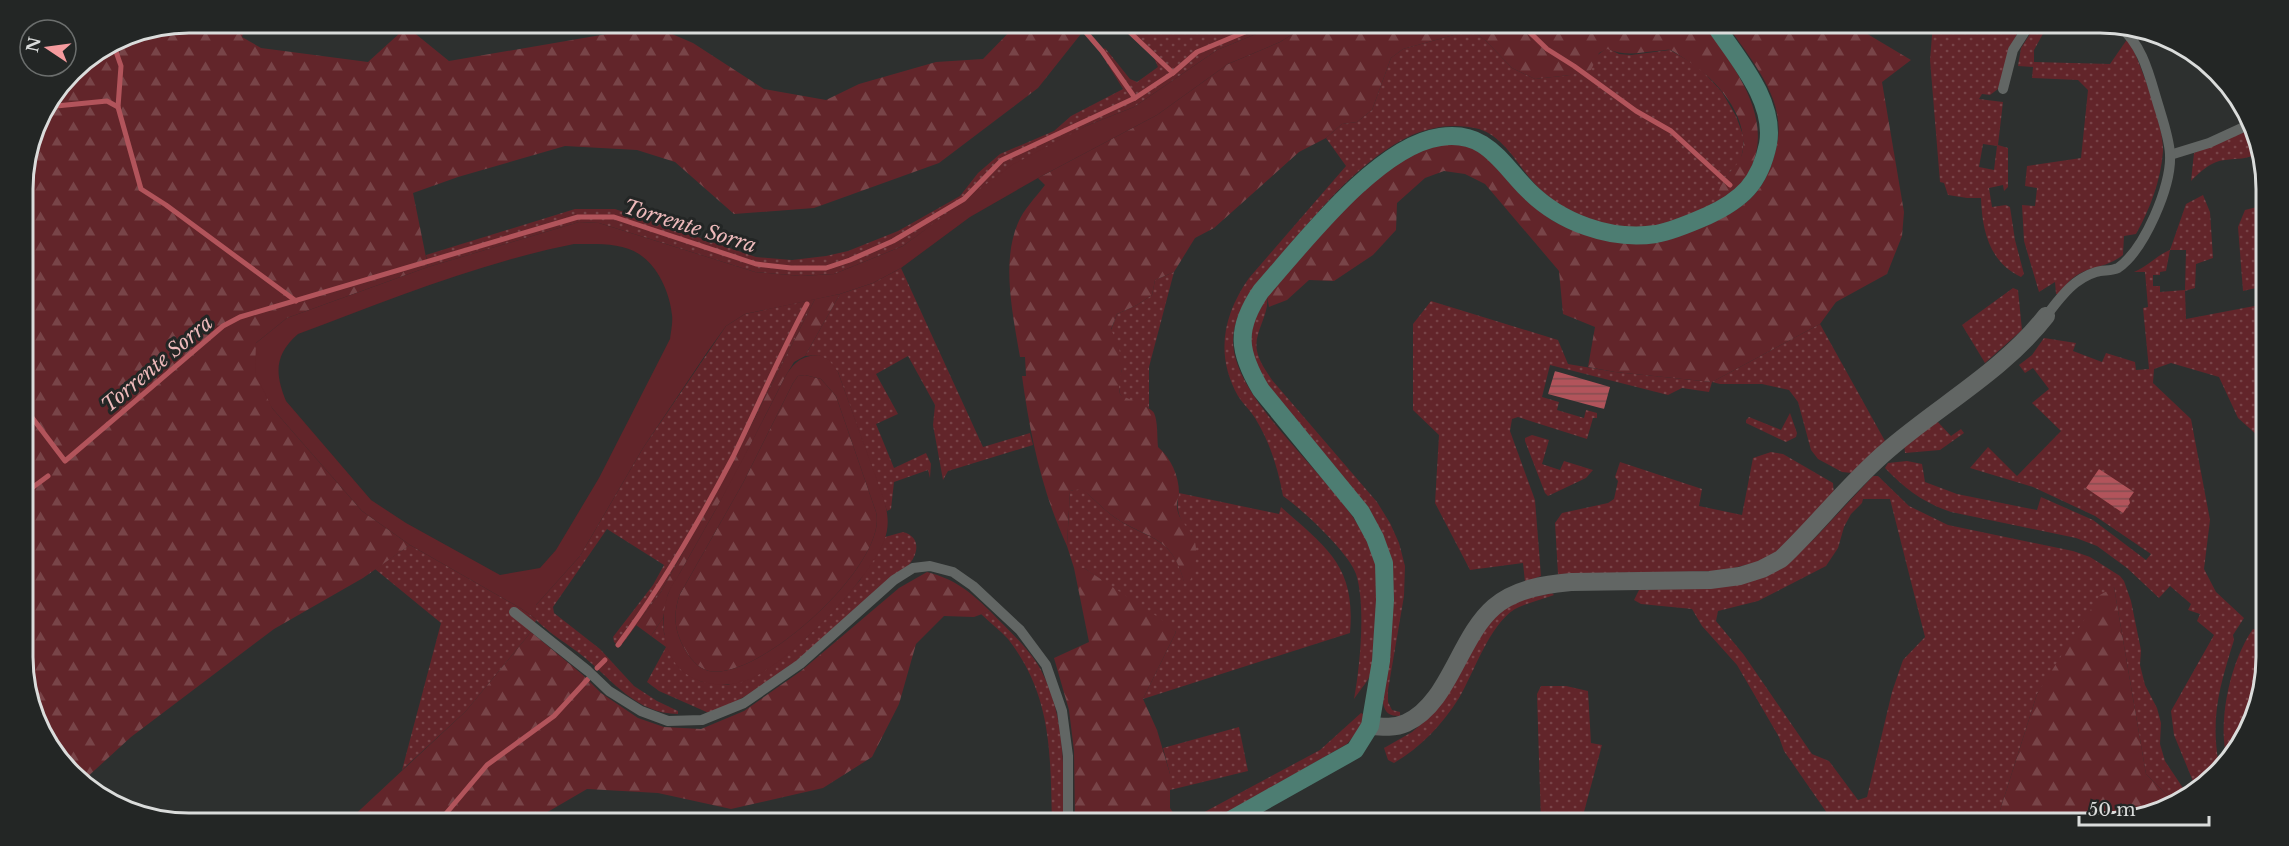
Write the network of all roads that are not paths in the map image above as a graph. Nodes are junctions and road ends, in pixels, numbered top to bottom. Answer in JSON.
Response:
{"nodes":[{"id":1,"x":1720,"y":33,"type":"edge"},
{"id":2,"x":2024,"y":33,"type":"edge"},
{"id":3,"x":2131,"y":36,"type":"edge"},
{"id":4,"x":2003,"y":89,"type":"dead end"},
{"id":5,"x":2243,"y":127,"type":"edge"},
{"id":6,"x":2170,"y":155,"type":"junction"},
{"id":7,"x":2046,"y":316,"type":"joint"},
{"id":8,"x":514,"y":612,"type":"dead end"},
{"id":9,"x":1370,"y":726,"type":"junction"},
{"id":10,"x":1068,"y":813,"type":"edge"},
{"id":11,"x":1243,"y":813,"type":"edge"}],
"edges":[{"from":1,"to":9,"type":"street"},
{"from":2,"to":4,"type":"lane"},
{"from":3,"to":6,"type":"lane"},
{"from":5,"to":6,"type":"lane"},
{"from":6,"to":7,"type":"lane"},
{"from":7,"to":9,"type":"street"},
{"from":8,"to":10,"type":"lane"},
{"from":9,"to":11,"type":"street"}]}
